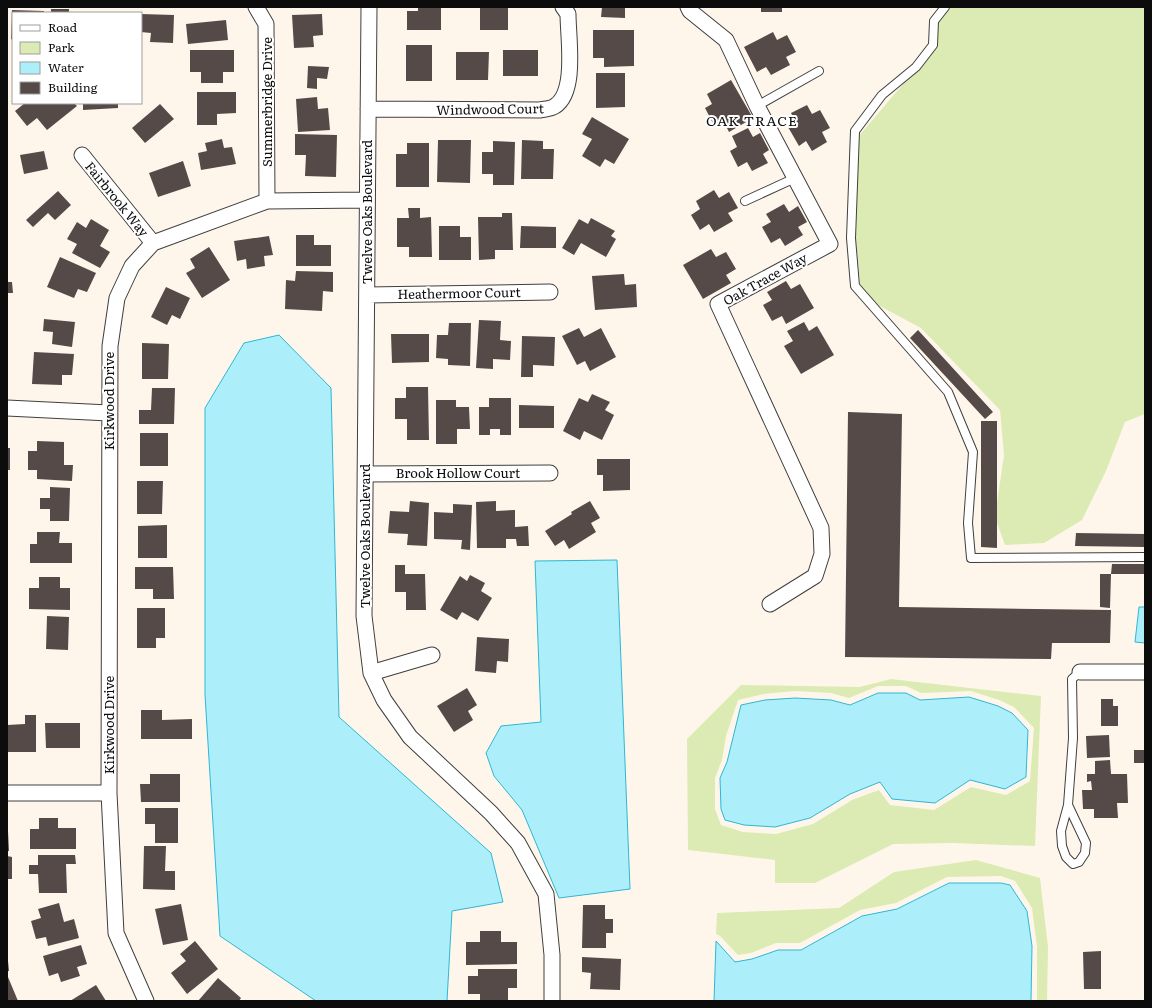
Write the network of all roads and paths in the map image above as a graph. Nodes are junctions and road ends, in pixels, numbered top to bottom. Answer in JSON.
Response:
{"nodes":[{"id":1,"x":256,"y":7,"type":"edge"},
{"id":2,"x":369,"y":7,"type":"edge"},
{"id":3,"x":563,"y":7,"type":"edge"},
{"id":4,"x":688,"y":7,"type":"edge"},
{"id":5,"x":945,"y":7,"type":"edge"},
{"id":6,"x":819,"y":71,"type":"dead end"},
{"id":7,"x":757,"y":106,"type":"junction"},
{"id":8,"x":368,"y":109,"type":"junction"},
{"id":9,"x":82,"y":155,"type":"dead end"},
{"id":10,"x":795,"y":178,"type":"junction"},
{"id":11,"x":367,"y":200,"type":"junction"},
{"id":12,"x":267,"y":201,"type":"junction"},
{"id":13,"x":746,"y":201,"type":"dead end"},
{"id":14,"x":153,"y":244,"type":"junction"},
{"id":15,"x":550,"y":292,"type":"dead end"},
{"id":16,"x":367,"y":295,"type":"junction"},
{"id":17,"x":7,"y":408,"type":"edge"},
{"id":18,"x":109,"y":413,"type":"junction"},
{"id":19,"x":550,"y":473,"type":"dead end"},
{"id":20,"x":365,"y":474,"type":"junction"},
{"id":21,"x":1145,"y":557,"type":"edge"},
{"id":22,"x":770,"y":604,"type":"dead end"},
{"id":23,"x":432,"y":655,"type":"dead end"},
{"id":24,"x":1080,"y":672,"type":"joint"},
{"id":25,"x":1145,"y":672,"type":"edge"},
{"id":26,"x":371,"y":673,"type":"junction"},
{"id":27,"x":7,"y":793,"type":"edge"},
{"id":28,"x":109,"y":793,"type":"junction"},
{"id":29,"x":1068,"y":805,"type":"junction"},
{"id":30,"x":146,"y":1001,"type":"edge"},
{"id":31,"x":552,"y":1001,"type":"edge"}],
"edges":[{"from":1,"to":12,"type":"street","name":"Summerbridge Drive"},
{"from":2,"to":8,"type":"street","name":"Twelve Oaks Boulevard"},
{"from":3,"to":8,"type":"street","name":"Windwood Court"},
{"from":4,"to":7,"type":"street","name":"Oak Trace Way"},
{"from":5,"to":21,"type":"lane"},
{"from":6,"to":7,"type":"lane"},
{"from":7,"to":10,"type":"street","name":"Oak Trace Way"},
{"from":8,"to":11,"type":"street","name":"Twelve Oaks Boulevard"},
{"from":9,"to":14,"type":"street","name":"Fairbrook Way"},
{"from":10,"to":13,"type":"lane"},
{"from":10,"to":22,"type":"street","name":"Oak Trace Way"},
{"from":11,"to":12,"type":"street","name":"Kirkwood Drive"},
{"from":11,"to":16,"type":"street","name":"Twelve Oaks Boulevard"},
{"from":12,"to":14,"type":"street","name":"Kirkwood Drive"},
{"from":14,"to":18,"type":"street","name":"Kirkwood Drive"},
{"from":15,"to":16,"type":"street","name":"Heathermoor Court"},
{"from":16,"to":20,"type":"street","name":"Twelve Oaks Boulevard"},
{"from":17,"to":18,"type":"street"},
{"from":18,"to":28,"type":"street","name":"Kirkwood Drive"},
{"from":19,"to":20,"type":"street","name":"Brook Hollow Court"},
{"from":20,"to":26,"type":"street","name":"Twelve Oaks Boulevard"},
{"from":23,"to":26,"type":"street"},
{"from":24,"to":25,"type":"street"},
{"from":24,"to":29,"type":"lane"},
{"from":26,"to":31,"type":"street","name":"Twelve Oaks Boulevard"},
{"from":27,"to":28,"type":"street"},
{"from":28,"to":30,"type":"street"},
{"from":29,"to":29,"type":"lane"}]}
